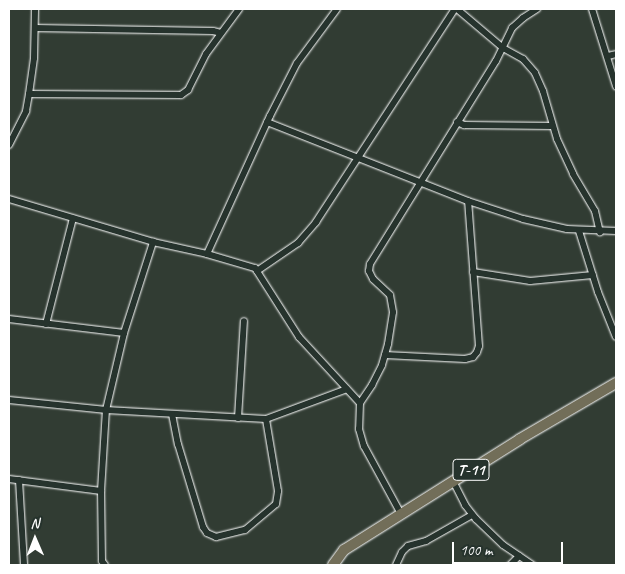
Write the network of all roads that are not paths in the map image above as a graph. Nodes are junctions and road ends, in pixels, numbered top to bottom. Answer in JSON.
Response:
{"nodes":[{"id":1,"x":35,"y":9,"type":"edge"},
{"id":2,"x":239,"y":9,"type":"edge"},
{"id":3,"x":337,"y":9,"type":"edge"},
{"id":4,"x":456,"y":9,"type":"edge"},
{"id":5,"x":538,"y":9,"type":"edge"},
{"id":6,"x":592,"y":9,"type":"edge"},
{"id":7,"x":35,"y":28,"type":"junction"},
{"id":8,"x":220,"y":33,"type":"junction"},
{"id":9,"x":503,"y":48,"type":"junction"},
{"id":10,"x":616,"y":54,"type":"edge"},
{"id":11,"x":608,"y":56,"type":"junction"},
{"id":12,"x":616,"y":86,"type":"edge"},
{"id":13,"x":29,"y":94,"type":"junction"},
{"id":14,"x":267,"y":122,"type":"junction"},
{"id":15,"x":457,"y":122,"type":"junction"},
{"id":16,"x":552,"y":126,"type":"junction"},
{"id":17,"x":10,"y":141,"type":"edge"},
{"id":18,"x":357,"y":157,"type":"junction"},
{"id":19,"x":419,"y":183,"type":"junction"},
{"id":20,"x":9,"y":199,"type":"edge"},
{"id":21,"x":468,"y":201,"type":"junction"},
{"id":22,"x":73,"y":218,"type":"junction"},
{"id":23,"x":579,"y":231,"type":"junction"},
{"id":24,"x":616,"y":231,"type":"edge"},
{"id":25,"x":600,"y":232,"type":"junction"},
{"id":26,"x":153,"y":242,"type":"junction"},
{"id":27,"x":207,"y":254,"type":"junction"},
{"id":28,"x":257,"y":271,"type":"junction"},
{"id":29,"x":473,"y":272,"type":"junction"},
{"id":30,"x":593,"y":275,"type":"junction"},
{"id":31,"x":9,"y":320,"type":"edge"},
{"id":32,"x":244,"y":322,"type":"dead end"},
{"id":33,"x":46,"y":324,"type":"junction"},
{"id":34,"x":124,"y":332,"type":"junction"},
{"id":35,"x":616,"y":337,"type":"edge"},
{"id":36,"x":386,"y":355,"type":"junction"},
{"id":37,"x":616,"y":383,"type":"edge"},
{"id":38,"x":347,"y":389,"type":"junction"},
{"id":39,"x":9,"y":400,"type":"edge"},
{"id":40,"x":360,"y":404,"type":"junction"},
{"id":41,"x":106,"y":410,"type":"junction"},
{"id":42,"x":172,"y":414,"type":"junction"},
{"id":43,"x":238,"y":418,"type":"junction"},
{"id":44,"x":266,"y":419,"type":"junction"},
{"id":45,"x":9,"y":479,"type":"edge"},
{"id":46,"x":19,"y":480,"type":"junction"},
{"id":47,"x":453,"y":481,"type":"junction"},
{"id":48,"x":100,"y":491,"type":"junction"},
{"id":49,"x":401,"y":514,"type":"junction"},
{"id":50,"x":472,"y":515,"type":"junction"},
{"id":51,"x":518,"y":556,"type":"junction"},
{"id":52,"x":24,"y":565,"type":"edge"},
{"id":53,"x":105,"y":565,"type":"edge"},
{"id":54,"x":333,"y":565,"type":"edge"},
{"id":55,"x":396,"y":565,"type":"edge"},
{"id":56,"x":510,"y":565,"type":"edge"},
{"id":57,"x":533,"y":565,"type":"edge"}],
"edges":[{"from":1,"to":7,"type":"street"},
{"from":2,"to":8,"type":"street"},
{"from":3,"to":14,"type":"street"},
{"from":4,"to":9,"type":"street"},
{"from":4,"to":18,"type":"street"},
{"from":5,"to":9,"type":"street"},
{"from":6,"to":11,"type":"street"},
{"from":7,"to":8,"type":"street"},
{"from":7,"to":13,"type":"street"},
{"from":8,"to":13,"type":"street"},
{"from":9,"to":15,"type":"street"},
{"from":9,"to":16,"type":"street"},
{"from":10,"to":11,"type":"street"},
{"from":11,"to":12,"type":"street"},
{"from":13,"to":17,"type":"street"},
{"from":14,"to":18,"type":"street"},
{"from":14,"to":27,"type":"street"},
{"from":15,"to":16,"type":"street"},
{"from":15,"to":19,"type":"street"},
{"from":16,"to":25,"type":"street"},
{"from":18,"to":19,"type":"street"},
{"from":18,"to":28,"type":"street"},
{"from":19,"to":21,"type":"street"},
{"from":19,"to":36,"type":"street"},
{"from":20,"to":22,"type":"street"},
{"from":21,"to":23,"type":"street"},
{"from":21,"to":29,"type":"street"},
{"from":22,"to":26,"type":"street"},
{"from":22,"to":33,"type":"street"},
{"from":23,"to":25,"type":"street"},
{"from":23,"to":30,"type":"street"},
{"from":24,"to":25,"type":"street"},
{"from":26,"to":27,"type":"street"},
{"from":26,"to":34,"type":"street"},
{"from":27,"to":28,"type":"street"},
{"from":28,"to":38,"type":"street"},
{"from":29,"to":30,"type":"street"},
{"from":29,"to":36,"type":"street"},
{"from":30,"to":35,"type":"street"},
{"from":31,"to":33,"type":"street"},
{"from":32,"to":43,"type":"street"},
{"from":33,"to":34,"type":"street"},
{"from":34,"to":41,"type":"street"},
{"from":36,"to":40,"type":"street"},
{"from":37,"to":47,"type":"highway","number":"T-11"},
{"from":38,"to":40,"type":"street"},
{"from":38,"to":44,"type":"street"},
{"from":39,"to":41,"type":"street"},
{"from":40,"to":49,"type":"street"},
{"from":41,"to":42,"type":"street"},
{"from":41,"to":48,"type":"street"},
{"from":42,"to":43,"type":"street"},
{"from":42,"to":44,"type":"street"},
{"from":43,"to":44,"type":"street"},
{"from":45,"to":46,"type":"street"},
{"from":46,"to":48,"type":"street"},
{"from":46,"to":52,"type":"street"},
{"from":47,"to":49,"type":"highway","number":"T-11"},
{"from":47,"to":50,"type":"street"},
{"from":48,"to":53,"type":"street"},
{"from":49,"to":54,"type":"highway","number":"T-11"},
{"from":50,"to":51,"type":"street"},
{"from":50,"to":55,"type":"street"},
{"from":51,"to":56,"type":"street"},
{"from":51,"to":57,"type":"street"}]}
